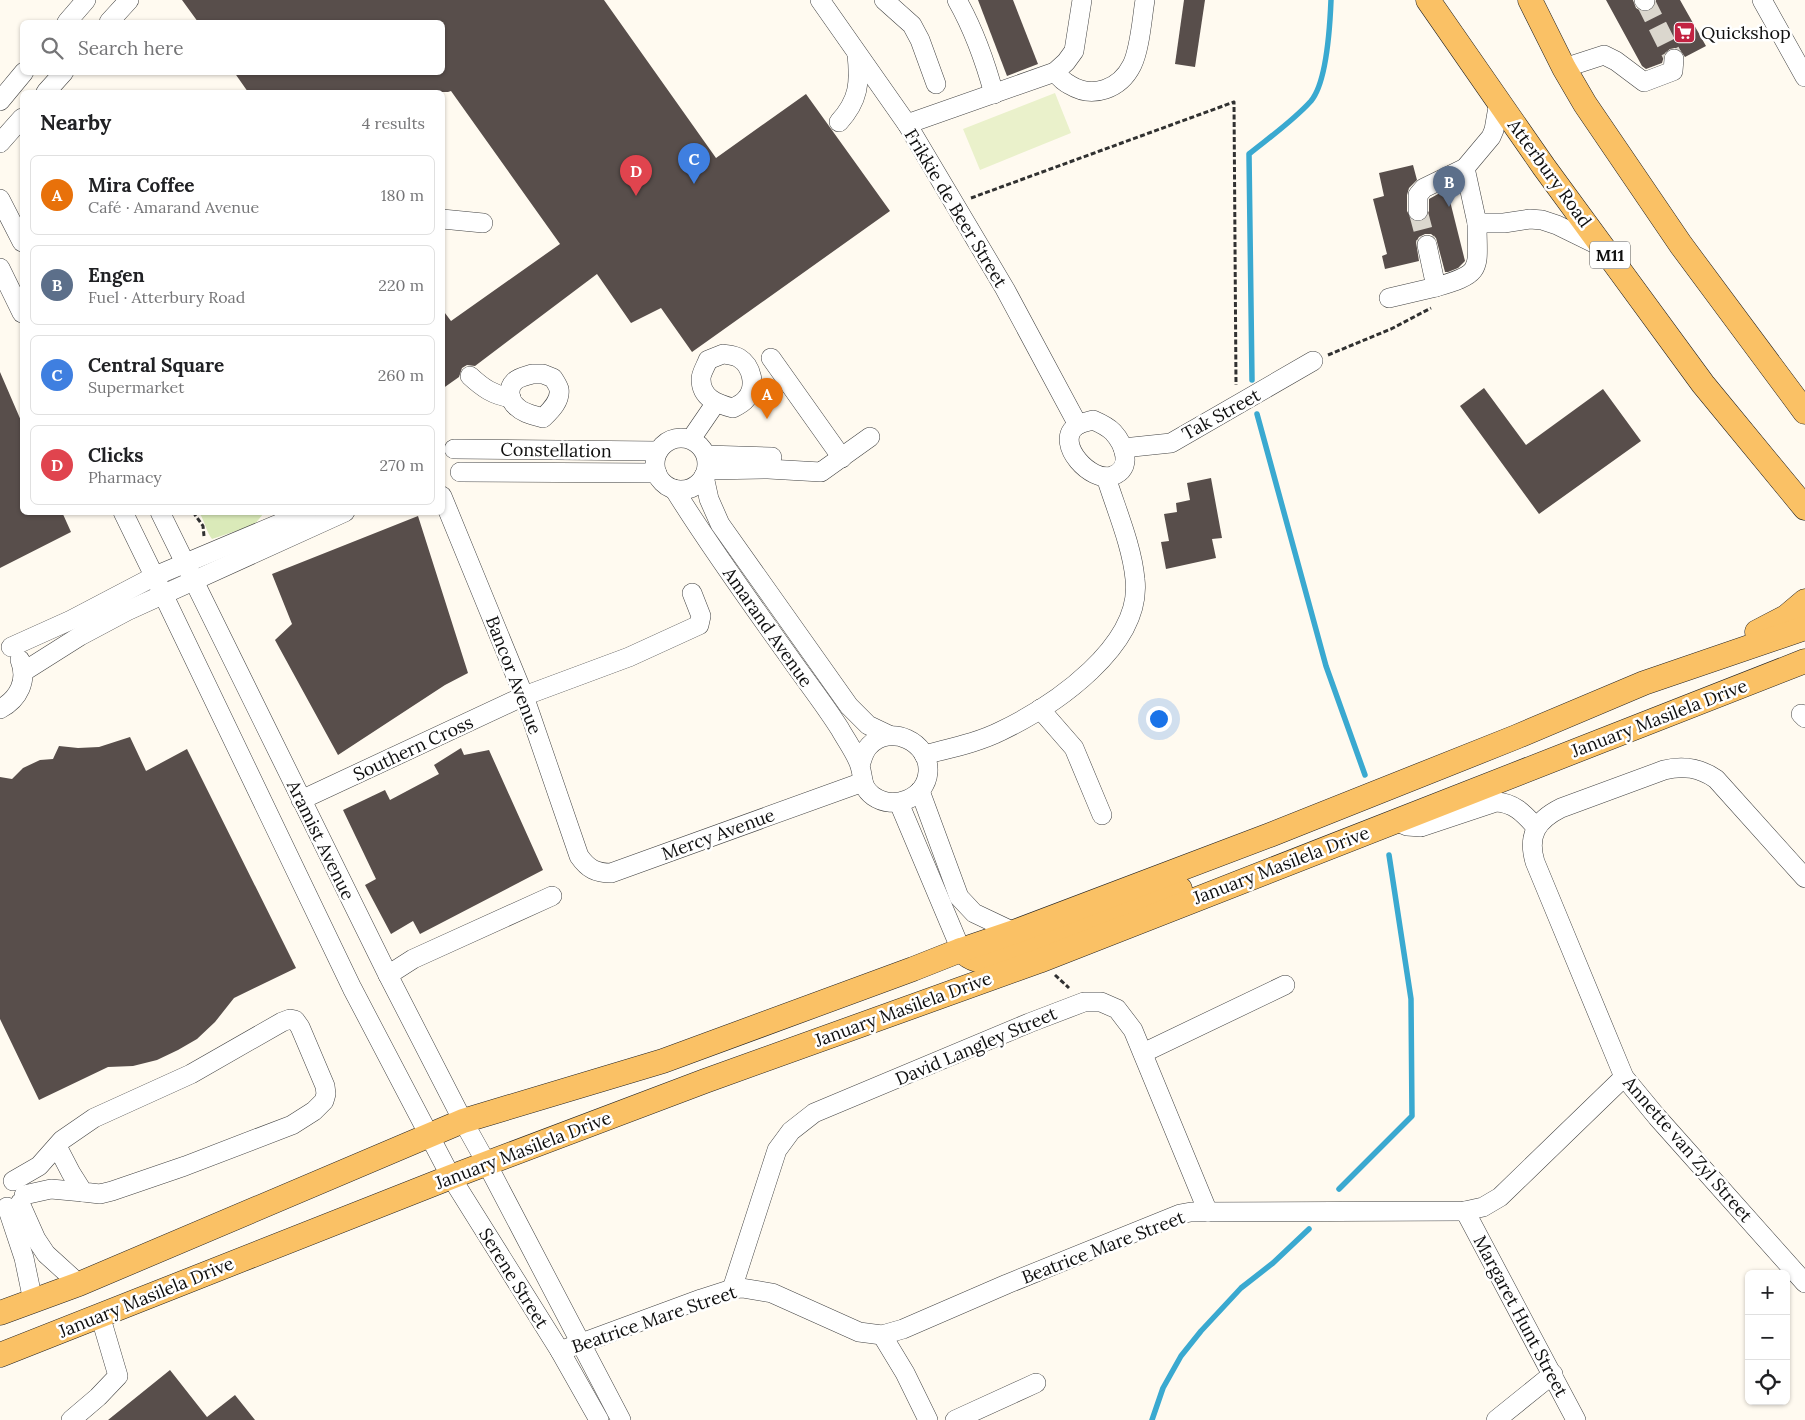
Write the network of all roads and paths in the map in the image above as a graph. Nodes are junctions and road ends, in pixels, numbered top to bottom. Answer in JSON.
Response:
{"nodes":[{"id":1,"x":86,"y":0,"type":"edge"},
{"id":2,"x":129,"y":0,"type":"edge"},
{"id":3,"x":820,"y":0,"type":"edge"},
{"id":4,"x":884,"y":0,"type":"edge"},
{"id":5,"x":957,"y":0,"type":"edge"},
{"id":6,"x":1082,"y":0,"type":"edge"},
{"id":7,"x":1145,"y":0,"type":"edge"},
{"id":8,"x":1428,"y":0,"type":"edge"},
{"id":9,"x":1530,"y":0,"type":"edge"},
{"id":10,"x":1762,"y":0,"type":"edge"},
{"id":11,"x":69,"y":20,"type":"edge"},
{"id":12,"x":111,"y":20,"type":"edge"},
{"id":13,"x":857,"y":52,"type":"junction"},
{"id":14,"x":1674,"y":59,"type":"dead end"},
{"id":15,"x":1564,"y":68,"type":"junction"},
{"id":16,"x":1055,"y":72,"type":"junction"},
{"id":17,"x":22,"y":75,"type":"edge"},
{"id":18,"x":61,"y":75,"type":"edge"},
{"id":19,"x":1805,"y":77,"type":"edge"},
{"id":20,"x":936,"y":84,"type":"dead end"},
{"id":21,"x":48,"y":90,"type":"edge"},
{"id":22,"x":994,"y":94,"type":"junction"},
{"id":23,"x":0,"y":101,"type":"edge"},
{"id":24,"x":1499,"y":101,"type":"junction"},
{"id":25,"x":20,"y":120,"type":"edge"},
{"id":26,"x":840,"y":122,"type":"dead end"},
{"id":27,"x":907,"y":124,"type":"junction"},
{"id":28,"x":0,"y":143,"type":"edge"},
{"id":29,"x":1465,"y":168,"type":"junction"},
{"id":30,"x":0,"y":199,"type":"edge"},
{"id":31,"x":954,"y":204,"type":"junction"},
{"id":32,"x":1418,"y":211,"type":"tunnel mouth"},
{"id":33,"x":445,"y":219,"type":"edge"},
{"id":34,"x":483,"y":223,"type":"dead end"},
{"id":35,"x":1478,"y":223,"type":"junction"},
{"id":36,"x":20,"y":238,"type":"edge"},
{"id":37,"x":1427,"y":245,"type":"tunnel mouth"},
{"id":38,"x":1605,"y":249,"type":"junction"},
{"id":39,"x":0,"y":268,"type":"edge"},
{"id":40,"x":1436,"y":287,"type":"junction"},
{"id":41,"x":1389,"y":298,"type":"dead end"},
{"id":42,"x":20,"y":309,"type":"edge"},
{"id":43,"x":771,"y":358,"type":"dead end"},
{"id":44,"x":1314,"y":361,"type":"dead end"},
{"id":45,"x":470,"y":376,"type":"dead end"},
{"id":46,"x":511,"y":398,"type":"junction"},
{"id":47,"x":715,"y":404,"type":"dead end"},
{"id":48,"x":1236,"y":406,"type":"junction"},
{"id":49,"x":1805,"y":412,"type":"edge"},
{"id":50,"x":543,"y":418,"type":"junction"},
{"id":51,"x":1078,"y":425,"type":"junction"},
{"id":52,"x":870,"y":438,"type":"dead end"},
{"id":53,"x":691,"y":439,"type":"junction"},
{"id":54,"x":446,"y":444,"type":"edge"},
{"id":55,"x":1123,"y":448,"type":"junction"},
{"id":56,"x":548,"y":450,"type":"junction"},
{"id":57,"x":658,"y":452,"type":"junction"},
{"id":58,"x":837,"y":462,"type":"junction"},
{"id":59,"x":706,"y":467,"type":"junction"},
{"id":60,"x":460,"y":472,"type":"junction"},
{"id":61,"x":657,"y":473,"type":"junction"},
{"id":62,"x":1106,"y":477,"type":"junction"},
{"id":63,"x":674,"y":489,"type":"junction"},
{"id":64,"x":445,"y":490,"type":"edge"},
{"id":65,"x":445,"y":503,"type":"edge"},
{"id":66,"x":1804,"y":508,"type":"edge"},
{"id":67,"x":124,"y":515,"type":"edge"},
{"id":68,"x":162,"y":515,"type":"edge"},
{"id":69,"x":195,"y":515,"type":"edge"},
{"id":70,"x":300,"y":515,"type":"edge"},
{"id":71,"x":337,"y":515,"type":"edge"},
{"id":72,"x":212,"y":553,"type":"junction"},
{"id":73,"x":190,"y":572,"type":"junction"},
{"id":74,"x":155,"y":576,"type":"junction"},
{"id":75,"x":692,"y":593,"type":"dead end"},
{"id":76,"x":164,"y":594,"type":"junction"},
{"id":77,"x":1805,"y":600,"type":"edge"},
{"id":78,"x":76,"y":628,"type":"junction"},
{"id":79,"x":1805,"y":628,"type":"edge"},
{"id":80,"x":6,"y":644,"type":"edge"},
{"id":81,"x":1805,"y":662,"type":"edge"},
{"id":82,"x":23,"y":672,"type":"junction"},
{"id":83,"x":1644,"y":683,"type":"junction"},
{"id":84,"x":524,"y":696,"type":"junction"},
{"id":85,"x":0,"y":709,"type":"edge"},
{"id":86,"x":1040,"y":709,"type":"junction"},
{"id":87,"x":889,"y":736,"type":"junction"},
{"id":88,"x":924,"y":755,"type":"junction"},
{"id":89,"x":861,"y":774,"type":"junction"},
{"id":90,"x":920,"y":791,"type":"junction"},
{"id":91,"x":302,"y":800,"type":"junction"},
{"id":92,"x":899,"y":803,"type":"junction"},
{"id":93,"x":1102,"y":815,"type":"dead end"},
{"id":94,"x":1395,"y":821,"type":"junction"},
{"id":95,"x":1536,"y":827,"type":"junction"},
{"id":96,"x":579,"y":856,"type":"joint"},
{"id":97,"x":1264,"y":872,"type":"junction"},
{"id":98,"x":1805,"y":878,"type":"edge"},
{"id":99,"x":552,"y":896,"type":"dead end"},
{"id":100,"x":1014,"y":932,"type":"junction"},
{"id":101,"x":961,"y":950,"type":"junction"},
{"id":102,"x":1039,"y":961,"type":"junction"},
{"id":103,"x":388,"y":976,"type":"junction"},
{"id":104,"x":1285,"y":985,"type":"dead end"},
{"id":105,"x":1084,"y":1002,"type":"junction"},
{"id":106,"x":1143,"y":1053,"type":"junction"},
{"id":107,"x":1624,"y":1077,"type":"junction"},
{"id":108,"x":462,"y":1121,"type":"junction"},
{"id":109,"x":430,"y":1136,"type":"junction"},
{"id":110,"x":57,"y":1146,"type":"junction"},
{"id":111,"x":487,"y":1164,"type":"junction"},
{"id":112,"x":451,"y":1177,"type":"junction"},
{"id":113,"x":9,"y":1191,"type":"edge"},
{"id":114,"x":83,"y":1192,"type":"junction"},
{"id":115,"x":1465,"y":1211,"type":"junction"},
{"id":116,"x":1208,"y":1212,"type":"junction"},
{"id":117,"x":1805,"y":1283,"type":"edge"},
{"id":118,"x":79,"y":1284,"type":"junction"},
{"id":119,"x":732,"y":1289,"type":"junction"},
{"id":120,"x":33,"y":1301,"type":"junction"},
{"id":121,"x":0,"y":1313,"type":"edge"},
{"id":122,"x":100,"y":1315,"type":"junction"},
{"id":123,"x":882,"y":1335,"type":"junction"},
{"id":124,"x":580,"y":1343,"type":"junction"},
{"id":125,"x":560,"y":1351,"type":"junction"},
{"id":126,"x":0,"y":1355,"type":"edge"},
{"id":127,"x":1552,"y":1374,"type":"junction"},
{"id":128,"x":1036,"y":1383,"type":"dead end"},
{"id":129,"x":71,"y":1420,"type":"edge"},
{"id":130,"x":599,"y":1420,"type":"edge"},
{"id":131,"x":621,"y":1420,"type":"edge"},
{"id":132,"x":928,"y":1420,"type":"edge"},
{"id":133,"x":955,"y":1420,"type":"edge"},
{"id":134,"x":1496,"y":1420,"type":"edge"},
{"id":135,"x":1576,"y":1420,"type":"edge"}],
"edges":[{"from":1,"to":11,"type":"street"},
{"from":2,"to":12,"type":"street"},
{"from":3,"to":13,"type":"street","name":"Frikkie de Beer Street"},
{"from":4,"to":20,"type":"street"},
{"from":5,"to":22,"type":"street"},
{"from":6,"to":16,"type":"street"},
{"from":7,"to":16,"type":"street"},
{"from":8,"to":24,"type":"main road","name":"Atterbury Road","number":"M11"},
{"from":9,"to":15,"type":"main road"},
{"from":10,"to":19,"type":"street"},
{"from":13,"to":26,"type":"street"},
{"from":13,"to":27,"type":"street","name":"Frikkie de Beer Street"},
{"from":14,"to":15,"type":"street"},
{"from":15,"to":49,"type":"main road"},
{"from":16,"to":22,"type":"street"},
{"from":17,"to":23,"type":"street"},
{"from":18,"to":21,"type":"street"},
{"from":22,"to":27,"type":"street"},
{"from":24,"to":29,"type":"street"},
{"from":24,"to":38,"type":"main road","name":"Atterbury Road","number":"M11"},
{"from":25,"to":28,"type":"street"},
{"from":27,"to":31,"type":"street","name":"Frikkie de Beer Street"},
{"from":29,"to":32,"type":"street"},
{"from":29,"to":35,"type":"street"},
{"from":30,"to":36,"type":"street"},
{"from":31,"to":48,"type":"path"},
{"from":31,"to":51,"type":"street","name":"Frikkie de Beer Street"},
{"from":33,"to":34,"type":"street"},
{"from":35,"to":38,"type":"street"},
{"from":35,"to":40,"type":"street"},
{"from":37,"to":40,"type":"street"},
{"from":38,"to":66,"type":"main road","name":"Atterbury Road","number":"M11"},
{"from":39,"to":42,"type":"street"},
{"from":40,"to":41,"type":"street"},
{"from":43,"to":58,"type":"street"},
{"from":44,"to":48,"type":"street","name":"Tak Street"},
{"from":45,"to":46,"type":"street"},
{"from":46,"to":50,"type":"street"},
{"from":46,"to":50,"type":"street"},
{"from":47,"to":53,"type":"street"},
{"from":48,"to":55,"type":"street","name":"Tak Street"},
{"from":50,"to":56,"type":"street"},
{"from":51,"to":55,"type":"street"},
{"from":51,"to":62,"type":"street"},
{"from":52,"to":58,"type":"street"},
{"from":53,"to":57,"type":"street"},
{"from":53,"to":59,"type":"street"},
{"from":54,"to":56,"type":"street","name":"Constellation"},
{"from":54,"to":60,"type":"street"},
{"from":55,"to":62,"type":"street"},
{"from":56,"to":57,"type":"street","name":"Constellation"},
{"from":57,"to":61,"type":"street"},
{"from":58,"to":59,"type":"street"},
{"from":59,"to":63,"type":"street"},
{"from":59,"to":87,"type":"street","name":"Amarand Avenue"},
{"from":60,"to":61,"type":"street","name":"Constellation"},
{"from":60,"to":64,"type":"street"},
{"from":61,"to":63,"type":"street"},
{"from":62,"to":86,"type":"street"},
{"from":63,"to":89,"type":"street","name":"Amarand Avenue"},
{"from":65,"to":84,"type":"street","name":"Bancor Avenue"},
{"from":67,"to":74,"type":"street","name":"Aramist Avenue"},
{"from":68,"to":73,"type":"street","name":"Aramist Avenue"},
{"from":69,"to":72,"type":"path"},
{"from":70,"to":72,"type":"street"},
{"from":71,"to":73,"type":"street"},
{"from":72,"to":73,"type":"street"},
{"from":73,"to":74,"type":"street"},
{"from":73,"to":76,"type":"street"},
{"from":73,"to":91,"type":"street","name":"Aramist Avenue"},
{"from":74,"to":76,"type":"street","name":"Aramist Avenue"},
{"from":74,"to":78,"type":"street"},
{"from":75,"to":84,"type":"street","name":"Southern Cross"},
{"from":76,"to":78,"type":"street"},
{"from":76,"to":109,"type":"street","name":"Aramist Avenue"},
{"from":77,"to":83,"type":"main road"},
{"from":78,"to":80,"type":"street"},
{"from":78,"to":82,"type":"street"},
{"from":79,"to":83,"type":"main road","name":"January Masilela Drive"},
{"from":80,"to":82,"type":"street"},
{"from":81,"to":94,"type":"main road","name":"January Masilela Drive"},
{"from":82,"to":85,"type":"street"},
{"from":83,"to":100,"type":"main road","name":"January Masilela Drive"},
{"from":84,"to":91,"type":"street","name":"Southern Cross"},
{"from":84,"to":96,"type":"street","name":"Bancor Avenue"},
{"from":86,"to":88,"type":"street"},
{"from":86,"to":93,"type":"street"},
{"from":87,"to":88,"type":"street"},
{"from":87,"to":89,"type":"street"},
{"from":88,"to":90,"type":"street"},
{"from":89,"to":92,"type":"street"},
{"from":89,"to":96,"type":"street","name":"Mercy Avenue"},
{"from":90,"to":92,"type":"street"},
{"from":90,"to":100,"type":"street"},
{"from":91,"to":103,"type":"street","name":"Aramist Avenue"},
{"from":92,"to":101,"type":"street"},
{"from":94,"to":95,"type":"street"},
{"from":94,"to":97,"type":"main road","name":"January Masilela Drive"},
{"from":95,"to":98,"type":"street"},
{"from":95,"to":107,"type":"street","name":"Annette van Zyl Street"},
{"from":97,"to":101,"type":"main road"},
{"from":97,"to":102,"type":"main road","name":"January Masilela Drive"},
{"from":99,"to":103,"type":"street"},
{"from":100,"to":101,"type":"main road","name":"January Masilela Drive"},
{"from":101,"to":108,"type":"main road","name":"January Masilela Drive"},
{"from":102,"to":105,"type":"path"},
{"from":102,"to":111,"type":"main road","name":"January Masilela Drive"},
{"from":103,"to":108,"type":"street","name":"Aramist Avenue"},
{"from":104,"to":106,"type":"street"},
{"from":105,"to":106,"type":"street","name":"David Langley Street"},
{"from":105,"to":119,"type":"street","name":"David Langley Street"},
{"from":106,"to":116,"type":"street","name":"David Langley Street"},
{"from":107,"to":115,"type":"street","name":"Beatrice Mare Street"},
{"from":107,"to":117,"type":"street","name":"Annette van Zyl Street"},
{"from":108,"to":109,"type":"main road","name":"January Masilela Drive"},
{"from":108,"to":111,"type":"street","name":"Aramist Avenue"},
{"from":109,"to":112,"type":"street","name":"Serene Street"},
{"from":109,"to":118,"type":"main road","name":"January Masilela Drive"},
{"from":110,"to":113,"type":"street"},
{"from":110,"to":114,"type":"street"},
{"from":110,"to":114,"type":"street"},
{"from":111,"to":112,"type":"main road","name":"January Masilela Drive"},
{"from":111,"to":124,"type":"street","name":"Serene Street"},
{"from":112,"to":122,"type":"main road","name":"January Masilela Drive"},
{"from":112,"to":125,"type":"street","name":"Serene Street"},
{"from":113,"to":114,"type":"street"},
{"from":113,"to":118,"type":"street"},
{"from":113,"to":120,"type":"street"},
{"from":115,"to":116,"type":"street","name":"Beatrice Mare Street"},
{"from":115,"to":127,"type":"street","name":"Margaret Hunt Street"},
{"from":116,"to":123,"type":"street","name":"Beatrice Mare Street"},
{"from":118,"to":120,"type":"main road","name":"January Masilela Drive"},
{"from":119,"to":123,"type":"street","name":"Beatrice Mare Street"},
{"from":119,"to":124,"type":"street","name":"Beatrice Mare Street"},
{"from":120,"to":121,"type":"main road","name":"January Masilela Drive"},
{"from":122,"to":126,"type":"main road","name":"January Masilela Drive"},
{"from":122,"to":129,"type":"street"},
{"from":123,"to":132,"type":"street"},
{"from":124,"to":125,"type":"street","name":"Beatrice Mare Street"},
{"from":124,"to":131,"type":"street","name":"Serene Street"},
{"from":125,"to":130,"type":"street","name":"Serene Street"},
{"from":127,"to":134,"type":"street"},
{"from":127,"to":135,"type":"street","name":"Margaret Hunt Street"},
{"from":128,"to":133,"type":"street"}]}
